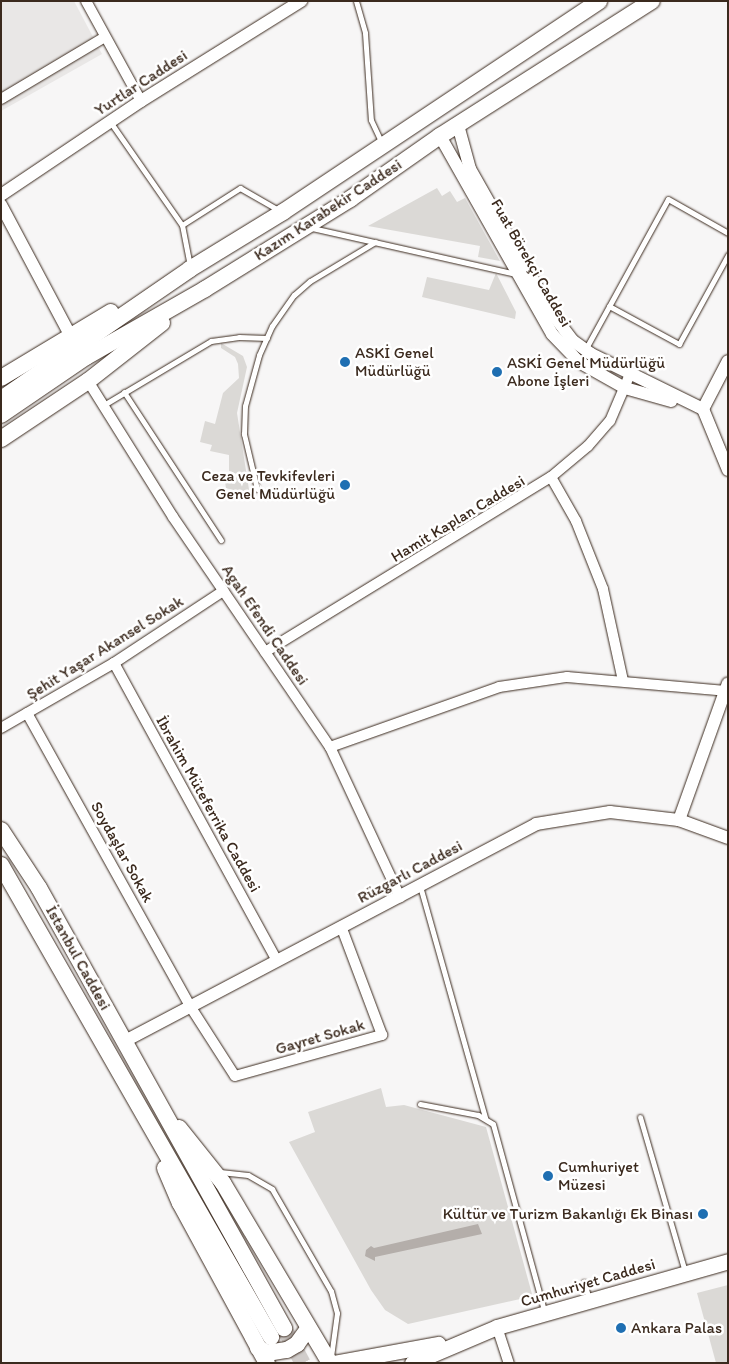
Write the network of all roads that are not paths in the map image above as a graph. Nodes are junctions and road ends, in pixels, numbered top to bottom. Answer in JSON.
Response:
{"nodes":[{"id":1,"x":86,"y":1,"type":"edge"},
{"id":2,"x":301,"y":1,"type":"edge"},
{"id":3,"x":356,"y":1,"type":"edge"},
{"id":4,"x":599,"y":1,"type":"edge"},
{"id":5,"x":652,"y":1,"type":"edge"},
{"id":6,"x":106,"y":37,"type":"junction"},
{"id":7,"x":1,"y":98,"type":"edge"},
{"id":8,"x":141,"y":101,"type":"junction"},
{"id":9,"x":110,"y":122,"type":"junction"},
{"id":10,"x":458,"y":125,"type":"junction"},
{"id":11,"x":440,"y":136,"type":"junction"},
{"id":12,"x":382,"y":145,"type":"junction"},
{"id":13,"x":1,"y":195,"type":"edge"},
{"id":14,"x":1,"y":205,"type":"edge"},
{"id":15,"x":283,"y":212,"type":"junction"},
{"id":16,"x":182,"y":226,"type":"junction"},
{"id":17,"x":306,"y":226,"type":"junction"},
{"id":18,"x":728,"y":233,"type":"edge"},
{"id":19,"x":376,"y":242,"type":"junction"},
{"id":20,"x":728,"y":255,"type":"edge"},
{"id":21,"x":190,"y":269,"type":"junction"},
{"id":22,"x":516,"y":274,"type":"junction"},
{"id":23,"x":206,"y":289,"type":"junction"},
{"id":24,"x":609,"y":306,"type":"junction"},
{"id":25,"x":267,"y":338,"type":"junction"},
{"id":26,"x":78,"y":346,"type":"junction"},
{"id":27,"x":585,"y":350,"type":"junction"},
{"id":28,"x":728,"y":361,"type":"edge"},
{"id":29,"x":630,"y":374,"type":"junction"},
{"id":30,"x":1,"y":378,"type":"edge"},
{"id":31,"x":88,"y":380,"type":"junction"},
{"id":32,"x":625,"y":388,"type":"junction"},
{"id":33,"x":124,"y":392,"type":"junction"},
{"id":34,"x":1,"y":399,"type":"edge"},
{"id":35,"x":101,"y":406,"type":"junction"},
{"id":36,"x":703,"y":409,"type":"junction"},
{"id":37,"x":1,"y":415,"type":"edge"},
{"id":38,"x":1,"y":439,"type":"edge"},
{"id":39,"x":728,"y":470,"type":"edge"},
{"id":40,"x":551,"y":477,"type":"junction"},
{"id":41,"x":257,"y":489,"type":"dead end"},
{"id":42,"x":221,"y":540,"type":"dead end"},
{"id":43,"x":223,"y":592,"type":"junction"},
{"id":44,"x":265,"y":652,"type":"junction"},
{"id":45,"x":114,"y":663,"type":"junction"},
{"id":46,"x":623,"y":681,"type":"junction"},
{"id":47,"x":727,"y":688,"type":"edge"},
{"id":48,"x":27,"y":713,"type":"junction"},
{"id":49,"x":1,"y":728,"type":"edge"},
{"id":50,"x":330,"y":747,"type":"junction"},
{"id":51,"x":679,"y":820,"type":"junction"},
{"id":52,"x":1,"y":825,"type":"edge"},
{"id":53,"x":5,"y":837,"type":"edge"},
{"id":54,"x":728,"y":838,"type":"edge"},
{"id":55,"x":1,"y":865,"type":"edge"},
{"id":56,"x":420,"y":886,"type":"junction"},
{"id":57,"x":400,"y":897,"type":"junction"},
{"id":58,"x":342,"y":926,"type":"junction"},
{"id":59,"x":276,"y":959,"type":"junction"},
{"id":60,"x":190,"y":1006,"type":"junction"},
{"id":61,"x":125,"y":1041,"type":"junction"},
{"id":62,"x":142,"y":1093,"type":"junction"},
{"id":63,"x":420,"y":1104,"type":"dead end"},
{"id":64,"x":640,"y":1117,"type":"dead end"},
{"id":65,"x":485,"y":1118,"type":"junction"},
{"id":66,"x":214,"y":1171,"type":"junction"},
{"id":67,"x":728,"y":1261,"type":"edge"},
{"id":68,"x":685,"y":1273,"type":"junction"},
{"id":69,"x":584,"y":1282,"type":"dead end"},
{"id":70,"x":589,"y":1301,"type":"junction"},
{"id":71,"x":545,"y":1313,"type":"junction"},
{"id":72,"x":497,"y":1327,"type":"junction"},
{"id":73,"x":308,"y":1328,"type":"junction"},
{"id":74,"x":277,"y":1332,"type":"tunnel mouth"},
{"id":75,"x":460,"y":1340,"type":"junction"},
{"id":76,"x":258,"y":1348,"type":"junction"},
{"id":77,"x":267,"y":1363,"type":"edge"},
{"id":78,"x":331,"y":1363,"type":"edge"},
{"id":79,"x":412,"y":1363,"type":"edge"},
{"id":80,"x":509,"y":1363,"type":"edge"}],
"edges":[{"from":1,"to":6,"type":"street"},
{"from":2,"to":8,"type":"street","name":"Yurtlar Caddesi"},
{"from":3,"to":12,"type":"lane"},
{"from":4,"to":12,"type":"main road","name":"Kazım Karabekir Caddesi"},
{"from":5,"to":10,"type":"main road","name":"Kazım Karabekir Caddesi"},
{"from":6,"to":7,"type":"street"},
{"from":6,"to":8,"type":"street"},
{"from":8,"to":9,"type":"street","name":"Yurtlar Caddesi"},
{"from":9,"to":13,"type":"street","name":"Yurtlar Caddesi"},
{"from":9,"to":16,"type":"lane"},
{"from":10,"to":11,"type":"main road","name":"Kazım Karabekir Caddesi"},
{"from":10,"to":27,"type":"street","name":"Fuat Börekçi Caddesi"},
{"from":11,"to":17,"type":"main road","name":"Kazım Karabekir Caddesi"},
{"from":11,"to":22,"type":"street","name":"Fuat Börekçi Caddesi"},
{"from":12,"to":15,"type":"main road","name":"Kazım Karabekir Caddesi"},
{"from":14,"to":26,"type":"street"},
{"from":15,"to":16,"type":"lane"},
{"from":15,"to":21,"type":"main road","name":"Kazım Karabekir Caddesi"},
{"from":16,"to":21,"type":"lane"},
{"from":17,"to":19,"type":"lane"},
{"from":17,"to":23,"type":"main road","name":"Kazım Karabekir Caddesi"},
{"from":18,"to":24,"type":"lane"},
{"from":19,"to":22,"type":"lane"},
{"from":19,"to":25,"type":"lane"},
{"from":20,"to":24,"type":"lane"},
{"from":21,"to":26,"type":"main road","name":"Kazım Karabekir Caddesi"},
{"from":22,"to":32,"type":"street","name":"Fuat Börekçi Caddesi"},
{"from":23,"to":26,"type":"main road","name":"Kazım Karabekir Caddesi"},
{"from":23,"to":31,"type":"main road"},
{"from":24,"to":27,"type":"lane"},
{"from":25,"to":33,"type":"lane"},
{"from":25,"to":41,"type":"lane"},
{"from":26,"to":30,"type":"main road"},
{"from":26,"to":34,"type":"main road","name":"Kazım Karabekir Caddesi"},
{"from":26,"to":37,"type":"main road","name":"Kazım Karabekir Caddesi"},
{"from":27,"to":29,"type":"street","name":"Fuat Börekçi Caddesi"},
{"from":28,"to":36,"type":"street"},
{"from":29,"to":32,"type":"street","name":"Hamit Kaplan Caddesi"},
{"from":29,"to":36,"type":"street","name":"Fuat Börekçi Caddesi"},
{"from":31,"to":35,"type":"street","name":"Agah Efendi Caddesi"},
{"from":31,"to":38,"type":"main road"},
{"from":32,"to":36,"type":"street","name":"Fuat Börekçi Caddesi"},
{"from":32,"to":40,"type":"street","name":"Hamit Kaplan Caddesi"},
{"from":33,"to":35,"type":"lane"},
{"from":33,"to":42,"type":"lane"},
{"from":35,"to":43,"type":"street","name":"Agah Efendi Caddesi"},
{"from":36,"to":39,"type":"street"},
{"from":40,"to":44,"type":"street","name":"Hamit Kaplan Caddesi"},
{"from":40,"to":46,"type":"street"},
{"from":43,"to":44,"type":"street","name":"Agah Efendi Caddesi"},
{"from":43,"to":45,"type":"street","name":"Şehit Yaşar Akansel Sokak"},
{"from":44,"to":50,"type":"street","name":"Agah Efendi Caddesi"},
{"from":45,"to":48,"type":"street","name":"Şehit Yaşar Akansel Sokak"},
{"from":45,"to":59,"type":"street","name":"İbrahim Müteferrika Caddesi"},
{"from":46,"to":47,"type":"street"},
{"from":46,"to":50,"type":"street"},
{"from":47,"to":51,"type":"street"},
{"from":48,"to":49,"type":"street","name":"Şehit Yaşar Akansel Sokak"},
{"from":48,"to":60,"type":"street","name":"Soydaşlar Sokak"},
{"from":50,"to":57,"type":"street","name":"Agah Efendi Caddesi"},
{"from":51,"to":54,"type":"street","name":"Rüzgarlı Caddesi"},
{"from":51,"to":56,"type":"street","name":"Rüzgarlı Caddesi"},
{"from":52,"to":53,"type":"main road","name":"İstanbul Caddesi"},
{"from":53,"to":61,"type":"main road","name":"İstanbul Caddesi"},
{"from":55,"to":62,"type":"main road","name":"İstanbul Caddesi"},
{"from":56,"to":57,"type":"street","name":"Rüzgarlı Caddesi"},
{"from":56,"to":65,"type":"lane"},
{"from":57,"to":58,"type":"street","name":"Rüzgarlı Caddesi"},
{"from":58,"to":59,"type":"street","name":"Rüzgarlı Caddesi"},
{"from":58,"to":60,"type":"street","name":"Gayret Sokak"},
{"from":59,"to":60,"type":"street","name":"Rüzgarlı Caddesi"},
{"from":60,"to":61,"type":"street","name":"Rüzgarlı Caddesi"},
{"from":61,"to":62,"type":"main road","name":"İstanbul Caddesi"},
{"from":62,"to":66,"type":"main road","name":"İstanbul Caddesi"},
{"from":62,"to":74,"type":"main road","name":"İstanbul Caddesi"},
{"from":62,"to":76,"type":"main road","name":"İstanbul Caddesi"},
{"from":63,"to":65,"type":"lane"},
{"from":64,"to":68,"type":"lane"},
{"from":65,"to":71,"type":"lane"},
{"from":66,"to":73,"type":"main road","name":"İstanbul Caddesi"},
{"from":66,"to":78,"type":"lane"},
{"from":67,"to":68,"type":"main road","name":"Cumhuriyet Caddesi"},
{"from":68,"to":70,"type":"main road","name":"Cumhuriyet Caddesi"},
{"from":69,"to":70,"type":"lane"},
{"from":70,"to":71,"type":"main road","name":"Cumhuriyet Caddesi"},
{"from":71,"to":72,"type":"main road","name":"Cumhuriyet Caddesi"},
{"from":72,"to":75,"type":"main road","name":"Cumhuriyet Caddesi"},
{"from":72,"to":80,"type":"street"},
{"from":73,"to":76,"type":"main road"},
{"from":73,"to":78,"type":"main road","name":"İstanbul Caddesi"},
{"from":75,"to":78,"type":"main road","name":"Cumhuriyet Caddesi"},
{"from":75,"to":79,"type":"main road","name":"Cumhuriyet Caddesi"},
{"from":76,"to":77,"type":"main road","name":"İstanbul Caddesi"}]}
